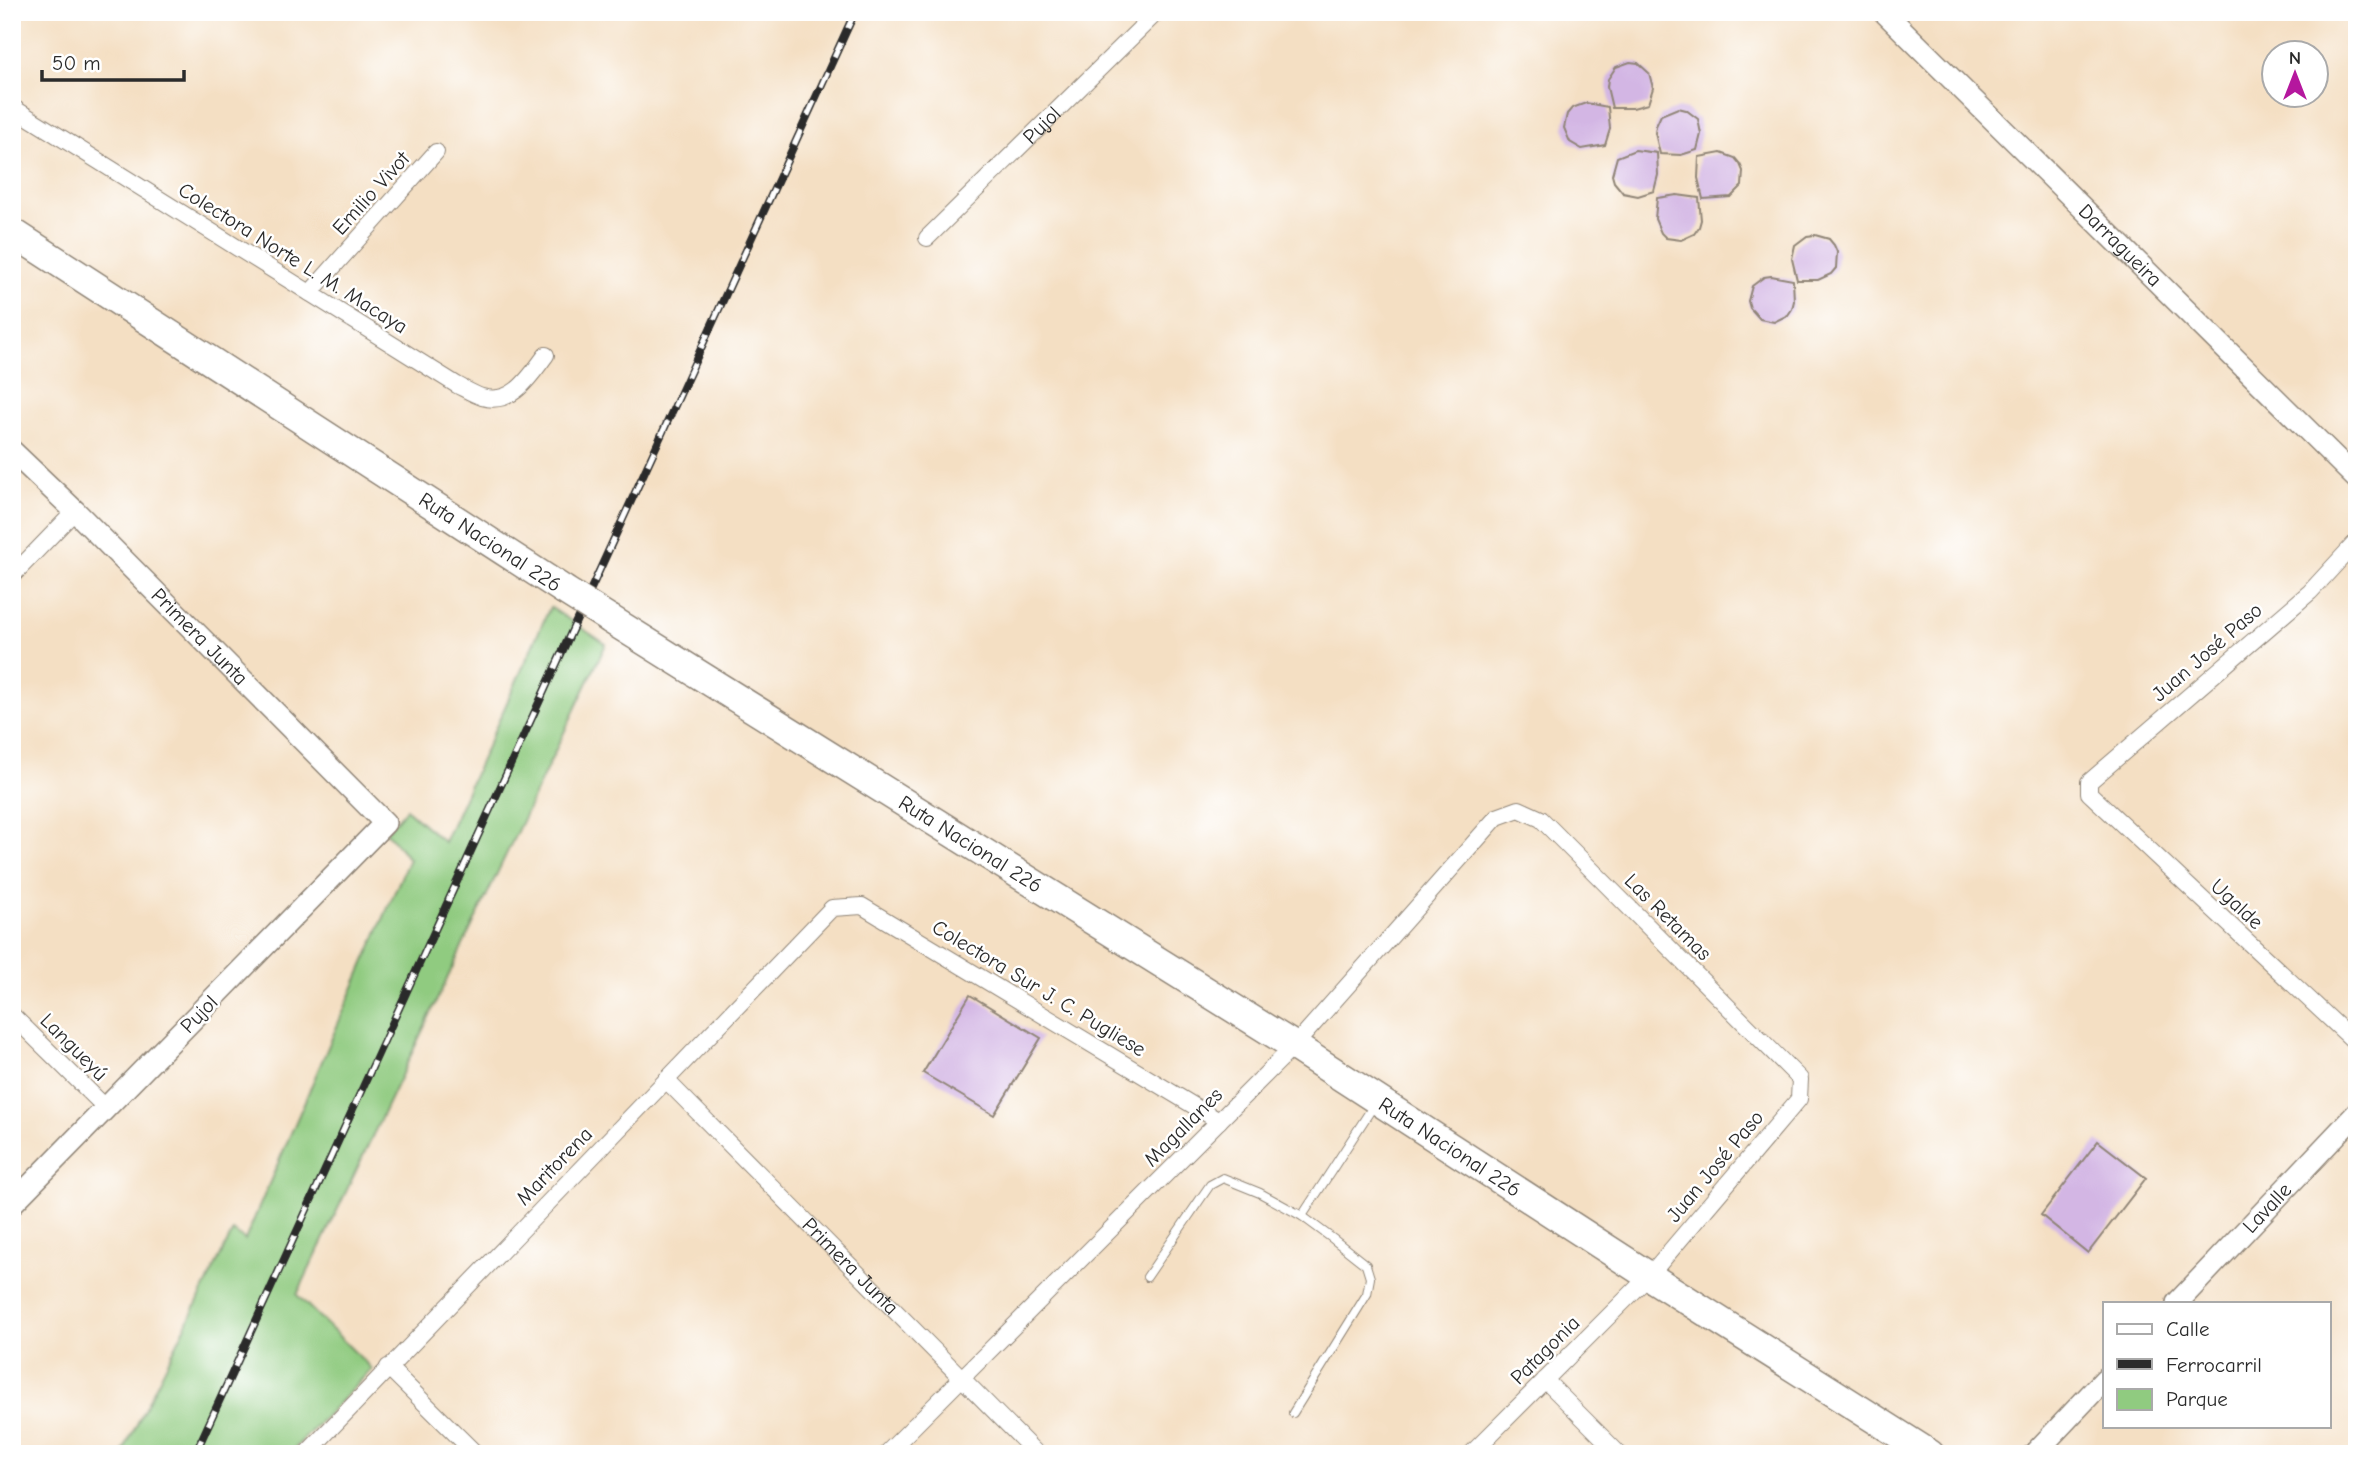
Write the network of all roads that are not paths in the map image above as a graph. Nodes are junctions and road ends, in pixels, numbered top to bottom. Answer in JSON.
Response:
{"nodes":[{"id":1,"x":1157,"y":12,"type":"edge"},
{"id":2,"x":1884,"y":12,"type":"edge"},
{"id":3,"x":12,"y":107,"type":"edge"},
{"id":4,"x":436,"y":152,"type":"dead end"},
{"id":5,"x":12,"y":232,"type":"edge"},
{"id":6,"x":927,"y":238,"type":"dead end"},
{"id":7,"x":310,"y":293,"type":"junction"},
{"id":8,"x":546,"y":355,"type":"dead end"},
{"id":9,"x":12,"y":451,"type":"edge"},
{"id":10,"x":2357,"y":479,"type":"edge"},
{"id":11,"x":75,"y":511,"type":"junction"},
{"id":12,"x":2357,"y":541,"type":"edge"},
{"id":13,"x":12,"y":576,"type":"edge"},
{"id":14,"x":2089,"y":793,"type":"joint"},
{"id":15,"x":1497,"y":817,"type":"joint"},
{"id":16,"x":385,"y":823,"type":"joint"},
{"id":17,"x":832,"y":908,"type":"joint"},
{"id":18,"x":12,"y":1015,"type":"edge"},
{"id":19,"x":2357,"y":1044,"type":"edge"},
{"id":20,"x":1294,"y":1045,"type":"junction"},
{"id":21,"x":1800,"y":1079,"type":"joint"},
{"id":22,"x":666,"y":1080,"type":"junction"},
{"id":23,"x":1378,"y":1100,"type":"junction"},
{"id":24,"x":106,"y":1108,"type":"junction"},
{"id":25,"x":2357,"y":1113,"type":"edge"},
{"id":26,"x":1219,"y":1121,"type":"junction"},
{"id":27,"x":12,"y":1204,"type":"edge"},
{"id":28,"x":1302,"y":1216,"type":"junction"},
{"id":29,"x":1649,"y":1276,"type":"junction"},
{"id":30,"x":1147,"y":1277,"type":"dead end"},
{"id":31,"x":2178,"y":1302,"type":"edge"},
{"id":32,"x":388,"y":1367,"type":"junction"},
{"id":33,"x":962,"y":1380,"type":"junction"},
{"id":34,"x":1545,"y":1380,"type":"junction"},
{"id":35,"x":2103,"y":1381,"type":"edge"},
{"id":36,"x":1293,"y":1413,"type":"dead end"},
{"id":37,"x":306,"y":1454,"type":"edge"},
{"id":38,"x":476,"y":1454,"type":"edge"},
{"id":39,"x":886,"y":1454,"type":"edge"},
{"id":40,"x":1037,"y":1454,"type":"edge"},
{"id":41,"x":1471,"y":1454,"type":"edge"},
{"id":42,"x":1619,"y":1454,"type":"edge"},
{"id":43,"x":1930,"y":1454,"type":"edge"},
{"id":44,"x":2034,"y":1454,"type":"edge"}],
"edges":[{"from":1,"to":6,"type":"street","name":"Pujol"},
{"from":2,"to":10,"type":"main road","name":"Darragueira"},
{"from":3,"to":7,"type":"street","name":"Colectora Norte L. M. Macaya"},
{"from":4,"to":7,"type":"street","name":"Emilio Vivot"},
{"from":5,"to":20,"type":"highway","name":"Ruta Nacional 226","bridge":true},
{"from":7,"to":8,"type":"street","name":"Colectora Norte L. M. Macaya"},
{"from":9,"to":11,"type":"main road","name":"Primera Junta"},
{"from":11,"to":13,"type":"street"},
{"from":11,"to":16,"type":"main road","name":"Primera Junta"},
{"from":12,"to":14,"type":"street","name":"Juan José Paso"},
{"from":14,"to":19,"type":"street","name":"Ugalde"},
{"from":15,"to":20,"type":"street","name":"Magallanes"},
{"from":15,"to":21,"type":"street","name":"Las Retamas"},
{"from":16,"to":24,"type":"main road","name":"Pujol"},
{"from":17,"to":22,"type":"street","name":"Maritorena"},
{"from":17,"to":26,"type":"street","name":"Colectora Sur J. C. Pugliese"},
{"from":18,"to":24,"type":"street","name":"Langueyú"},
{"from":20,"to":23,"type":"highway","name":"Ruta Nacional 226"},
{"from":20,"to":26,"type":"street","name":"Magallanes"},
{"from":21,"to":29,"type":"street","name":"Juan José Paso"},
{"from":22,"to":32,"type":"street","name":"Maritorena"},
{"from":22,"to":33,"type":"street","name":"Primera Junta"},
{"from":23,"to":28,"type":"lane"},
{"from":23,"to":29,"type":"highway","name":"Ruta Nacional 226"},
{"from":24,"to":27,"type":"main road","name":"Pujol"},
{"from":25,"to":31,"type":"main road","name":"Lavalle"},
{"from":26,"to":33,"type":"street","name":"Magallanes"},
{"from":28,"to":30,"type":"lane"},
{"from":28,"to":36,"type":"lane"},
{"from":29,"to":34,"type":"street","name":"Patagonia"},
{"from":29,"to":43,"type":"highway","name":"Ruta Nacional 226"},
{"from":32,"to":37,"type":"street","name":"Maritorena"},
{"from":32,"to":38,"type":"street"},
{"from":33,"to":39,"type":"street","name":"Magallanes"},
{"from":33,"to":40,"type":"street","name":"Primera Junta"},
{"from":34,"to":41,"type":"street","name":"Patagonia"},
{"from":34,"to":42,"type":"street"},
{"from":35,"to":44,"type":"main road"}]}
